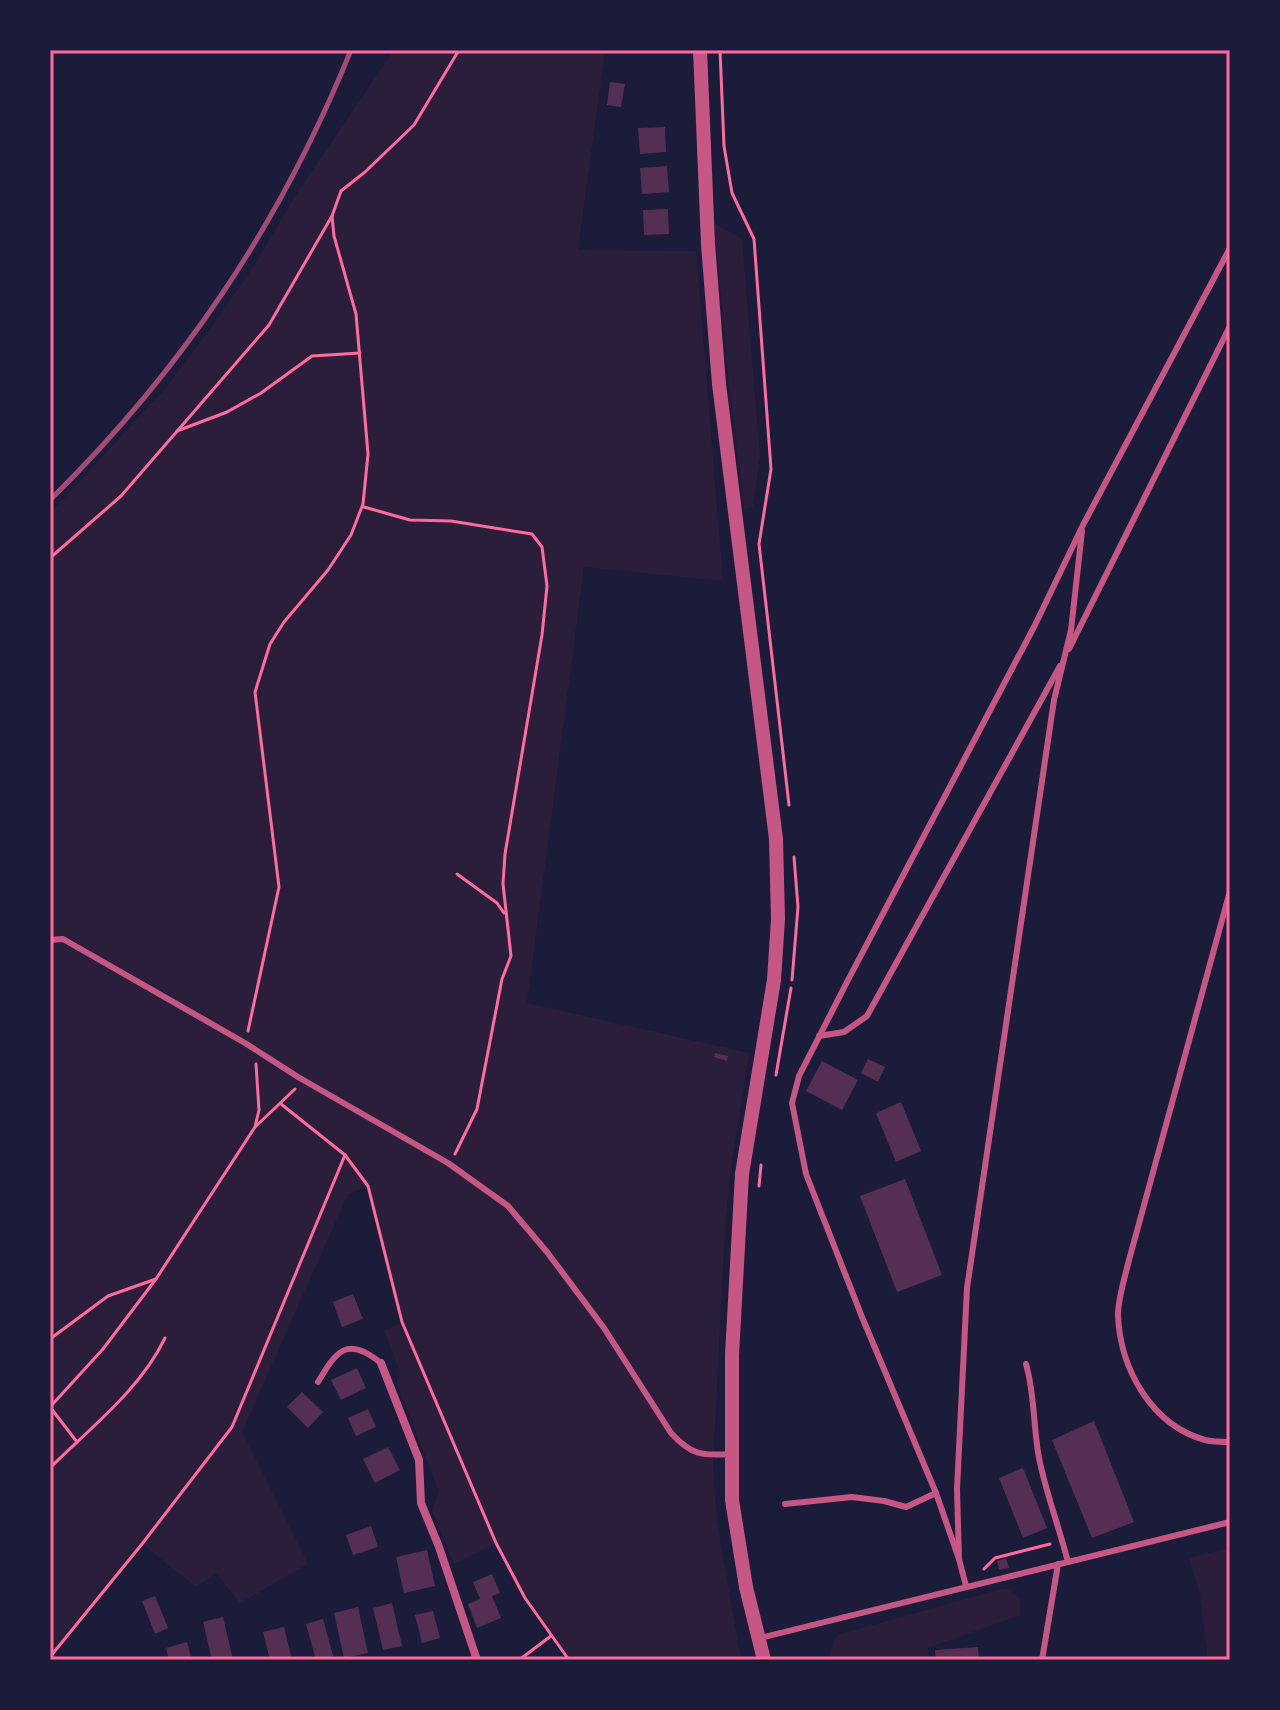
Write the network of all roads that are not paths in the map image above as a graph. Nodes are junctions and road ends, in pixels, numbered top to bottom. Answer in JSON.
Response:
{"nodes":[{"id":1,"x":700,"y":50,"type":"edge"},
{"id":2,"x":1230,"y":248,"type":"edge"},
{"id":3,"x":1230,"y":326,"type":"edge"},
{"id":4,"x":1083,"y":525,"type":"junction"},
{"id":5,"x":1064,"y":658,"type":"junction"},
{"id":6,"x":1230,"y":891,"type":"edge"},
{"id":7,"x":50,"y":940,"type":"edge"},
{"id":8,"x":819,"y":1036,"type":"junction"},
{"id":9,"x":381,"y":1363,"type":"joint"},
{"id":10,"x":1026,"y":1364,"type":"dead end"},
{"id":11,"x":318,"y":1382,"type":"dead end"},
{"id":12,"x":1230,"y":1442,"type":"edge"},
{"id":13,"x":731,"y":1454,"type":"junction"},
{"id":14,"x":936,"y":1493,"type":"junction"},
{"id":15,"x":785,"y":1504,"type":"dead end"},
{"id":16,"x":1230,"y":1522,"type":"edge"},
{"id":17,"x":959,"y":1559,"type":"junction"},
{"id":18,"x":1068,"y":1562,"type":"junction"},
{"id":19,"x":1058,"y":1564,"type":"junction"},
{"id":20,"x":966,"y":1586,"type":"junction"},
{"id":21,"x":758,"y":1638,"type":"junction"},
{"id":22,"x":477,"y":1660,"type":"edge"},
{"id":23,"x":764,"y":1660,"type":"edge"},
{"id":24,"x":1042,"y":1660,"type":"edge"}],
"edges":[{"from":1,"to":13,"type":"street"},
{"from":2,"to":4,"type":"lane"},
{"from":3,"to":5,"type":"lane"},
{"from":4,"to":5,"type":"lane"},
{"from":4,"to":8,"type":"lane"},
{"from":5,"to":8,"type":"lane"},
{"from":5,"to":17,"type":"lane"},
{"from":6,"to":12,"type":"lane"},
{"from":7,"to":13,"type":"lane"},
{"from":8,"to":14,"type":"lane"},
{"from":9,"to":11,"type":"lane"},
{"from":9,"to":22,"type":"street"},
{"from":10,"to":18,"type":"lane"},
{"from":13,"to":21,"type":"street"},
{"from":14,"to":15,"type":"lane"},
{"from":14,"to":17,"type":"lane"},
{"from":16,"to":18,"type":"lane"},
{"from":17,"to":20,"type":"lane"},
{"from":18,"to":19,"type":"lane"},
{"from":19,"to":20,"type":"lane"},
{"from":19,"to":24,"type":"lane"},
{"from":20,"to":21,"type":"lane"},
{"from":21,"to":23,"type":"street"}]}
